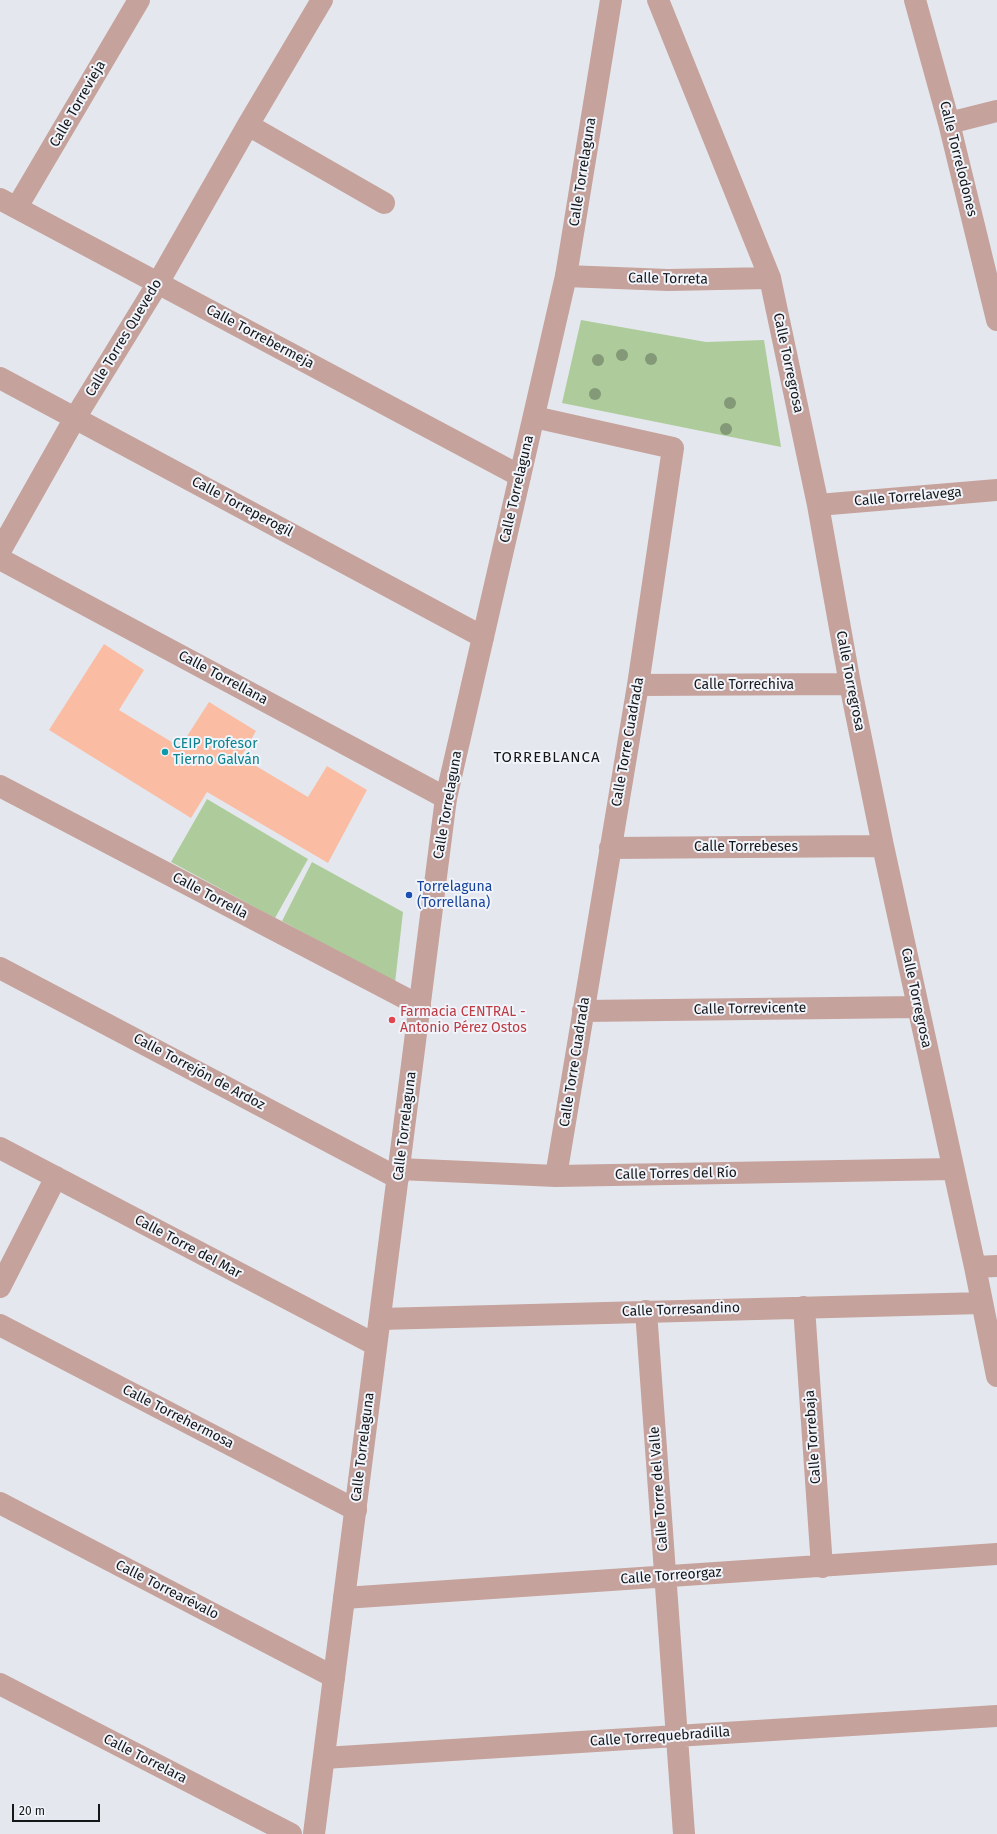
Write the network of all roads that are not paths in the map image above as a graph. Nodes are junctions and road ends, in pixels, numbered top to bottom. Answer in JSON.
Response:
{"nodes":[{"id":1,"x":139,"y":0,"type":"edge"},
{"id":2,"x":322,"y":0,"type":"edge"},
{"id":3,"x":611,"y":0,"type":"edge"},
{"id":4,"x":658,"y":0,"type":"edge"},
{"id":5,"x":915,"y":0,"type":"edge"},
{"id":6,"x":997,"y":112,"type":"edge"},
{"id":7,"x":949,"y":123,"type":"junction"},
{"id":8,"x":248,"y":125,"type":"junction"},
{"id":9,"x":8,"y":203,"type":"edge"},
{"id":10,"x":384,"y":203,"type":"dead end"},
{"id":11,"x":988,"y":243,"type":"edge"},
{"id":12,"x":566,"y":276,"type":"junction"},
{"id":13,"x":770,"y":278,"type":"junction"},
{"id":14,"x":158,"y":283,"type":"junction"},
{"id":15,"x":997,"y":320,"type":"edge"},
{"id":16,"x":0,"y":378,"type":"edge"},
{"id":17,"x":534,"y":417,"type":"junction"},
{"id":18,"x":75,"y":418,"type":"junction"},
{"id":19,"x":520,"y":476,"type":"junction"},
{"id":20,"x":997,"y":490,"type":"edge"},
{"id":21,"x":818,"y":505,"type":"junction"},
{"id":22,"x":0,"y":551,"type":"edge"},
{"id":23,"x":0,"y":559,"type":"edge"},
{"id":24,"x":483,"y":637,"type":"junction"},
{"id":25,"x":850,"y":684,"type":"junction"},
{"id":26,"x":638,"y":685,"type":"junction"},
{"id":27,"x":0,"y":786,"type":"edge"},
{"id":28,"x":446,"y":798,"type":"junction"},
{"id":29,"x":883,"y":846,"type":"junction"},
{"id":30,"x":610,"y":848,"type":"junction"},
{"id":31,"x":0,"y":968,"type":"edge"},
{"id":32,"x":420,"y":1006,"type":"junction"},
{"id":33,"x":917,"y":1007,"type":"junction"},
{"id":34,"x":584,"y":1011,"type":"junction"},
{"id":35,"x":0,"y":1148,"type":"edge"},
{"id":36,"x":953,"y":1169,"type":"junction"},
{"id":37,"x":398,"y":1173,"type":"junction"},
{"id":38,"x":556,"y":1176,"type":"junction"},
{"id":39,"x":56,"y":1177,"type":"junction"},
{"id":40,"x":997,"y":1266,"type":"edge"},
{"id":41,"x":975,"y":1267,"type":"junction"},
{"id":42,"x":0,"y":1287,"type":"edge"},
{"id":43,"x":982,"y":1303,"type":"junction"},
{"id":44,"x":804,"y":1307,"type":"junction"},
{"id":45,"x":646,"y":1311,"type":"junction"},
{"id":46,"x":380,"y":1318,"type":"junction"},
{"id":47,"x":0,"y":1325,"type":"edge"},
{"id":48,"x":376,"y":1345,"type":"junction"},
{"id":49,"x":997,"y":1376,"type":"edge"},
{"id":50,"x":0,"y":1503,"type":"edge"},
{"id":51,"x":356,"y":1510,"type":"junction"},
{"id":52,"x":997,"y":1554,"type":"edge"},
{"id":53,"x":822,"y":1567,"type":"junction"},
{"id":54,"x":665,"y":1576,"type":"junction"},
{"id":55,"x":344,"y":1598,"type":"junction"},
{"id":56,"x":334,"y":1677,"type":"junction"},
{"id":57,"x":0,"y":1684,"type":"edge"},
{"id":58,"x":997,"y":1716,"type":"edge"},
{"id":59,"x":676,"y":1736,"type":"junction"},
{"id":60,"x":324,"y":1758,"type":"junction"},
{"id":61,"x":291,"y":1834,"type":"edge"},
{"id":62,"x":314,"y":1834,"type":"edge"},
{"id":63,"x":684,"y":1834,"type":"edge"}],
"edges":[{"from":1,"to":9,"type":"street","name":"Calle Torrevieja"},
{"from":2,"to":8,"type":"street","name":"Calle Torres Quevedo"},
{"from":3,"to":12,"type":"street","name":"Calle Torrelaguna"},
{"from":4,"to":13,"type":"street","name":"Calle Torregrosa"},
{"from":5,"to":7,"type":"street","name":"Calle Torrelodones"},
{"from":6,"to":7,"type":"street"},
{"from":7,"to":11,"type":"street","name":"Calle Torrelodones"},
{"from":8,"to":10,"type":"street"},
{"from":8,"to":14,"type":"street","name":"Calle Torres Quevedo"},
{"from":9,"to":14,"type":"street","name":"Calle Torrebermeja"},
{"from":11,"to":15,"type":"street","name":"Calle Torrelodones"},
{"from":12,"to":13,"type":"street","name":"Calle Torreta"},
{"from":12,"to":17,"type":"street","name":"Calle Torrelaguna"},
{"from":13,"to":21,"type":"street","name":"Calle Torregrosa"},
{"from":14,"to":18,"type":"street","name":"Calle Torres Quevedo"},
{"from":14,"to":19,"type":"street","name":"Calle Torrebermeja"},
{"from":16,"to":18,"type":"street","name":"Calle Torreperogil"},
{"from":17,"to":19,"type":"street","name":"Calle Torrelaguna"},
{"from":17,"to":26,"type":"street","name":"Calle Torre Cuadrada"},
{"from":18,"to":22,"type":"street","name":"Calle Torres Quevedo"},
{"from":18,"to":24,"type":"street","name":"Calle Torreperogil"},
{"from":19,"to":24,"type":"street","name":"Calle Torrelaguna"},
{"from":20,"to":21,"type":"street","name":"Calle Torrelavega"},
{"from":21,"to":25,"type":"street","name":"Calle Torregrosa"},
{"from":23,"to":28,"type":"street","name":"Calle Torrellana"},
{"from":24,"to":28,"type":"street","name":"Calle Torrelaguna"},
{"from":25,"to":26,"type":"street","name":"Calle Torrechiva"},
{"from":25,"to":29,"type":"street","name":"Calle Torregrosa"},
{"from":26,"to":30,"type":"street","name":"Calle Torre Cuadrada"},
{"from":27,"to":32,"type":"street","name":"Calle Torrella"},
{"from":28,"to":32,"type":"street","name":"Calle Torrelaguna"},
{"from":29,"to":30,"type":"street","name":"Calle Torrebeses"},
{"from":29,"to":33,"type":"street","name":"Calle Torregrosa"},
{"from":30,"to":34,"type":"street","name":"Calle Torre Cuadrada"},
{"from":31,"to":37,"type":"street","name":"Calle Torrejón de Ardoz"},
{"from":32,"to":37,"type":"street","name":"Calle Torrelaguna"},
{"from":33,"to":34,"type":"street","name":"Calle Torrevicente"},
{"from":33,"to":36,"type":"street","name":"Calle Torregrosa"},
{"from":34,"to":38,"type":"street","name":"Calle Torre Cuadrada"},
{"from":35,"to":39,"type":"street","name":"Calle Torre del Mar"},
{"from":36,"to":38,"type":"street","name":"Calle Torres del Río"},
{"from":36,"to":41,"type":"street","name":"Calle Torregrosa"},
{"from":37,"to":38,"type":"street","name":"Calle Torres del Río"},
{"from":37,"to":46,"type":"street","name":"Calle Torrelaguna"},
{"from":39,"to":42,"type":"street"},
{"from":39,"to":48,"type":"street","name":"Calle Torre del Mar"},
{"from":40,"to":41,"type":"street"},
{"from":41,"to":43,"type":"street","name":"Calle Torregrosa"},
{"from":43,"to":44,"type":"street","name":"Calle Torresandino"},
{"from":43,"to":49,"type":"street","name":"Calle Torregrosa"},
{"from":44,"to":45,"type":"street","name":"Calle Torresandino"},
{"from":44,"to":53,"type":"street","name":"Calle Torrebaja"},
{"from":45,"to":46,"type":"street","name":"Calle Torresandino"},
{"from":45,"to":54,"type":"street","name":"Calle Torre del Valle"},
{"from":46,"to":48,"type":"street","name":"Calle Torrelaguna"},
{"from":47,"to":51,"type":"street","name":"Calle Torrehermosa"},
{"from":48,"to":51,"type":"street","name":"Calle Torrelaguna"},
{"from":50,"to":56,"type":"street","name":"Calle Torrearévalo"},
{"from":51,"to":55,"type":"street","name":"Calle Torrelaguna"},
{"from":52,"to":53,"type":"street","name":"Calle Torreorgaz"},
{"from":53,"to":54,"type":"street","name":"Calle Torreorgaz"},
{"from":54,"to":55,"type":"street","name":"Calle Torreorgaz"},
{"from":54,"to":59,"type":"street","name":"Calle Torre del Valle"},
{"from":55,"to":56,"type":"street","name":"Calle Torrelaguna"},
{"from":56,"to":60,"type":"street","name":"Calle Torrelaguna"},
{"from":57,"to":61,"type":"street","name":"Calle Torrelara"},
{"from":58,"to":59,"type":"street","name":"Calle Torrequebradilla"},
{"from":59,"to":60,"type":"street","name":"Calle Torrequebradilla"},
{"from":59,"to":63,"type":"street","name":"Calle Torre del Valle"},
{"from":60,"to":62,"type":"street","name":"Calle Torrelaguna"}]}
